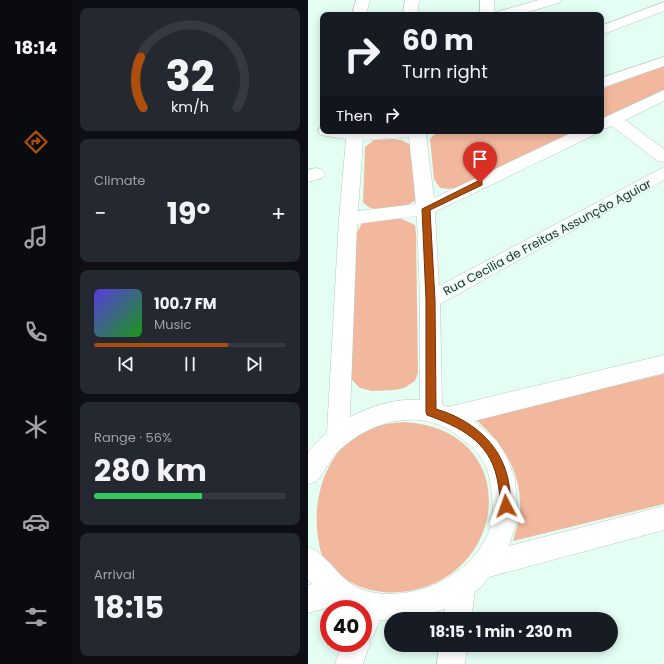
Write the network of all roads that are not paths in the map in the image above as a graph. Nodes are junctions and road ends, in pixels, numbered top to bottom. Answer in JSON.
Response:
{"nodes":[{"id":1,"x":364,"y":0,"type":"edge"},
{"id":2,"x":412,"y":0,"type":"edge"},
{"id":3,"x":487,"y":0,"type":"edge"},
{"id":4,"x":554,"y":0,"type":"edge"},
{"id":5,"x":664,"y":6,"type":"edge"},
{"id":6,"x":360,"y":12,"type":"edge"},
{"id":7,"x":410,"y":12,"type":"edge"},
{"id":8,"x":487,"y":12,"type":"edge"},
{"id":9,"x":512,"y":12,"type":"edge"},
{"id":10,"x":604,"y":30,"type":"edge"},
{"id":11,"x":664,"y":61,"type":"edge"},
{"id":12,"x":604,"y":82,"type":"edge"},
{"id":13,"x":664,"y":95,"type":"edge"},
{"id":14,"x":607,"y":122,"type":"edge"},
{"id":15,"x":355,"y":134,"type":"edge"},
{"id":16,"x":419,"y":134,"type":"edge"},
{"id":17,"x":582,"y":134,"type":"edge"},
{"id":18,"x":664,"y":157,"type":"edge"},
{"id":19,"x":664,"y":173,"type":"edge"},
{"id":20,"x":426,"y":209,"type":"junction"},
{"id":21,"x":348,"y":219,"type":"junction"},
{"id":22,"x":430,"y":300,"type":"junction"},
{"id":23,"x":664,"y":364,"type":"edge"},
{"id":24,"x":439,"y":415,"type":"junction"},
{"id":25,"x":338,"y":436,"type":"junction"},
{"id":26,"x":311,"y":464,"type":"edge"},
{"id":27,"x":664,"y":518,"type":"edge"},
{"id":28,"x":308,"y":560,"type":"edge"},
{"id":29,"x":484,"y":565,"type":"junction"},
{"id":30,"x":462,"y":586,"type":"junction"},
{"id":31,"x":308,"y":599,"type":"edge"},
{"id":32,"x":345,"y":600,"type":"edge"},
{"id":33,"x":320,"y":601,"type":"edge"},
{"id":34,"x":372,"y":607,"type":"edge"},
{"id":35,"x":458,"y":612,"type":"edge"},
{"id":36,"x":452,"y":652,"type":"edge"},
{"id":37,"x":451,"y":664,"type":"edge"}],
"edges":[{"from":1,"to":6,"type":"street"},
{"from":2,"to":7,"type":"street"},
{"from":3,"to":8,"type":"street"},
{"from":4,"to":9,"type":"street"},
{"from":5,"to":10,"type":"street"},
{"from":11,"to":12,"type":"street"},
{"from":13,"to":14,"type":"street"},
{"from":14,"to":18,"type":"street"},
{"from":15,"to":21,"type":"street"},
{"from":16,"to":20,"type":"street"},
{"from":17,"to":20,"type":"street"},
{"from":19,"to":22,"type":"street","name":"Rua Cecília de Freitas Assunção Aguiar"},
{"from":20,"to":21,"type":"street"},
{"from":20,"to":22,"type":"street"},
{"from":21,"to":25,"type":"street"},
{"from":22,"to":24,"type":"street"},
{"from":23,"to":24,"type":"street"},
{"from":24,"to":25,"type":"street"},
{"from":24,"to":29,"type":"street"},
{"from":25,"to":26,"type":"street"},
{"from":27,"to":29,"type":"street"},
{"from":28,"to":32,"type":"street"},
{"from":29,"to":30,"type":"street"},
{"from":30,"to":34,"type":"street"},
{"from":30,"to":35,"type":"street"},
{"from":31,"to":33,"type":"street"},
{"from":36,"to":37,"type":"street"}]}
